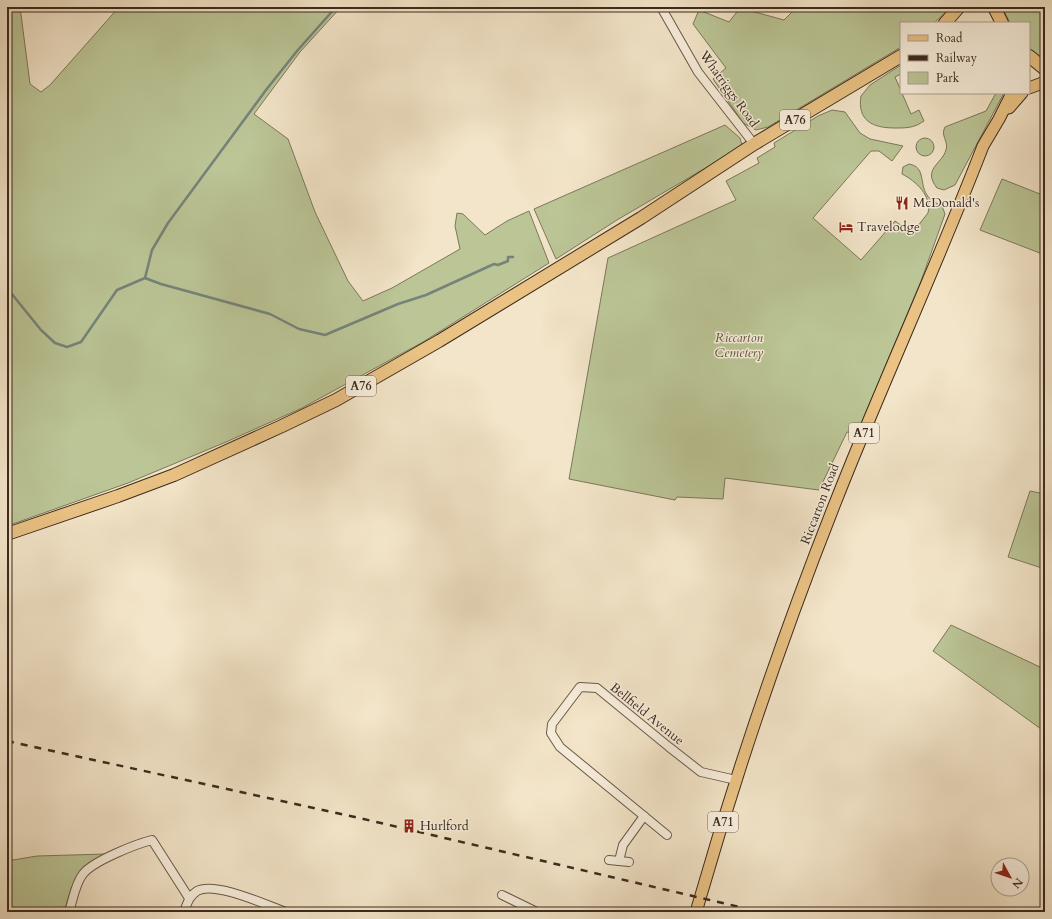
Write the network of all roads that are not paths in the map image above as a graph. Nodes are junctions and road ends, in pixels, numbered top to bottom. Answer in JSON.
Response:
{"nodes":[{"id":1,"x":661,"y":7,"type":"edge"},
{"id":2,"x":959,"y":7,"type":"edge"},
{"id":3,"x":994,"y":7,"type":"edge"},
{"id":4,"x":946,"y":22,"type":"edge"},
{"id":5,"x":1002,"y":22,"type":"edge"},
{"id":6,"x":900,"y":57,"type":"edge"},
{"id":7,"x":1030,"y":57,"type":"edge"},
{"id":8,"x":1045,"y":69,"type":"edge"},
{"id":9,"x":1045,"y":82,"type":"edge"},
{"id":10,"x":1030,"y":88,"type":"edge"},
{"id":11,"x":1012,"y":94,"type":"edge"},
{"id":12,"x":1021,"y":94,"type":"edge"},
{"id":13,"x":999,"y":119,"type":"junction"},
{"id":14,"x":754,"y":144,"type":"junction"},
{"id":15,"x":7,"y":534,"type":"edge"},
{"id":16,"x":736,"y":780,"type":"junction"},
{"id":17,"x":644,"y":816,"type":"junction"},
{"id":18,"x":667,"y":835,"type":"dead end"},
{"id":19,"x":609,"y":860,"type":"dead end"},
{"id":20,"x":619,"y":861,"type":"junction"},
{"id":21,"x":629,"y":862,"type":"dead end"},
{"id":22,"x":502,"y":895,"type":"dead end"},
{"id":23,"x":189,"y":898,"type":"junction"},
{"id":24,"x":69,"y":912,"type":"edge"},
{"id":25,"x":184,"y":912,"type":"edge"},
{"id":26,"x":286,"y":912,"type":"edge"},
{"id":27,"x":537,"y":912,"type":"edge"},
{"id":28,"x":696,"y":912,"type":"edge"}],
"edges":[{"from":1,"to":14,"type":"street","name":"Whatriggs Road"},
{"from":2,"to":4,"type":"highway"},
{"from":3,"to":5,"type":"highway"},
{"from":6,"to":14,"type":"highway","number":"A76"},
{"from":7,"to":8,"type":"highway"},
{"from":9,"to":10,"type":"main road"},
{"from":11,"to":13,"type":"main road","name":"Riccarton Road","number":"A71"},
{"from":12,"to":13,"type":"main road","name":"Riccarton Road","number":"A71"},
{"from":13,"to":16,"type":"main road","name":"Riccarton Road","number":"A71"},
{"from":14,"to":15,"type":"highway","number":"A76"},
{"from":16,"to":17,"type":"street","name":"Bellfield Avenue"},
{"from":16,"to":28,"type":"main road","name":"Riccarton Road","number":"A71"},
{"from":17,"to":18,"type":"street","name":"Bellfield Avenue"},
{"from":17,"to":20,"type":"street"},
{"from":19,"to":20,"type":"street"},
{"from":20,"to":21,"type":"street"},
{"from":22,"to":27,"type":"street"},
{"from":23,"to":24,"type":"street"},
{"from":23,"to":25,"type":"street"},
{"from":23,"to":26,"type":"street"}]}
